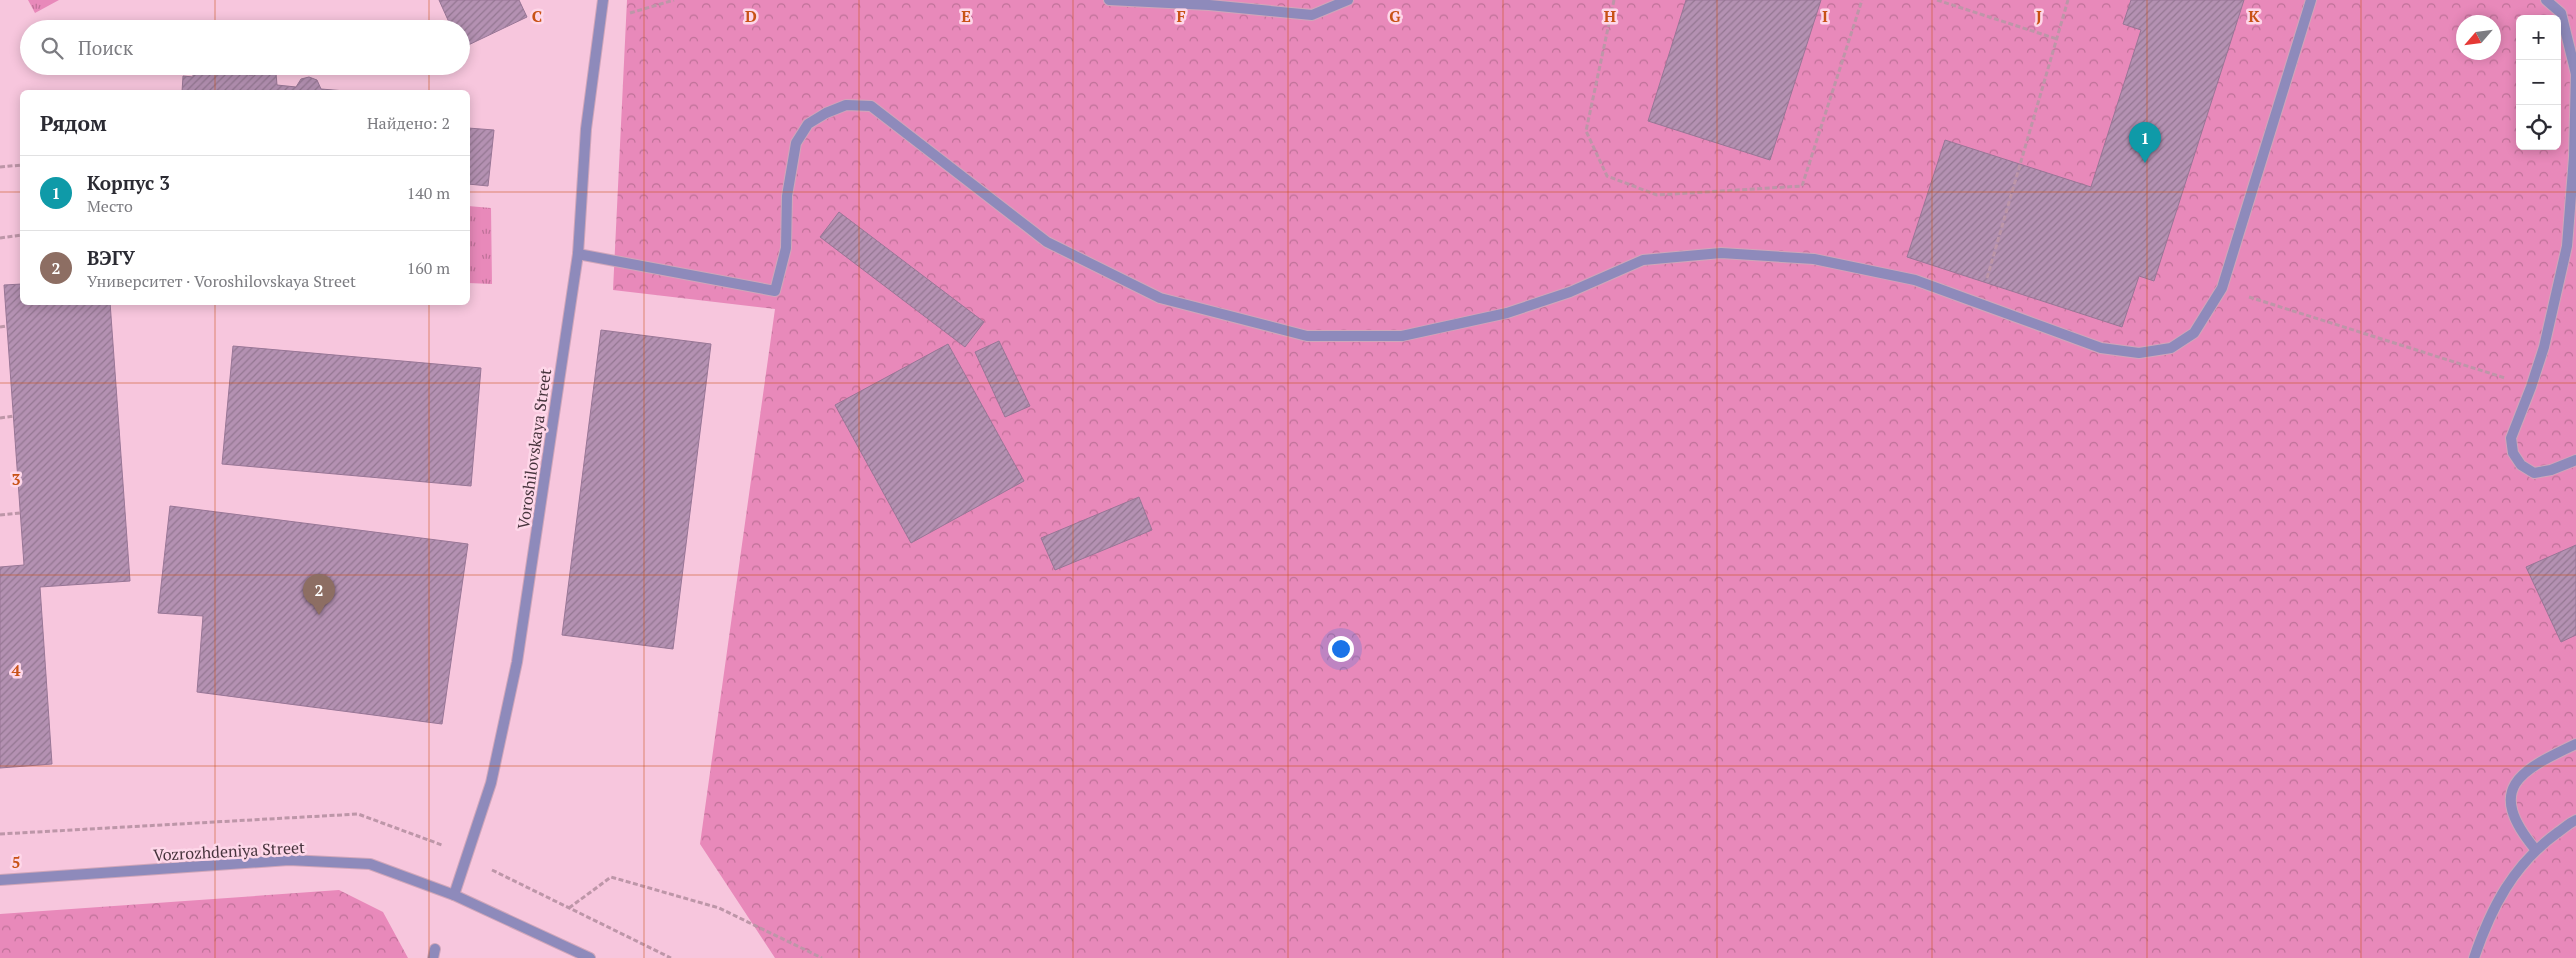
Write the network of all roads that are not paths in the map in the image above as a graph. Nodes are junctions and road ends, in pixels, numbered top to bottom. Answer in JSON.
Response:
{"nodes":[{"id":1,"x":603,"y":0,"type":"edge"},
{"id":2,"x":1109,"y":0,"type":"edge"},
{"id":3,"x":1348,"y":0,"type":"edge"},
{"id":4,"x":2311,"y":0,"type":"edge"},
{"id":5,"x":2546,"y":0,"type":"edge"},
{"id":6,"x":578,"y":254,"type":"junction"},
{"id":7,"x":2576,"y":460,"type":"edge"},
{"id":8,"x":2576,"y":744,"type":"edge"},
{"id":9,"x":2576,"y":820,"type":"edge"},
{"id":10,"x":2535,"y":849,"type":"junction"},
{"id":11,"x":0,"y":880,"type":"edge"},
{"id":12,"x":454,"y":895,"type":"junction"},
{"id":13,"x":590,"y":958,"type":"edge"},
{"id":14,"x":2474,"y":958,"type":"edge"}],
"edges":[{"from":1,"to":6,"type":"street","name":"Voroshilovskaya Street"},
{"from":2,"to":3,"type":"street"},
{"from":4,"to":6,"type":"street"},
{"from":5,"to":7,"type":"street"},
{"from":6,"to":12,"type":"street","name":"Voroshilovskaya Street"},
{"from":8,"to":10,"type":"street"},
{"from":9,"to":10,"type":"street"},
{"from":10,"to":14,"type":"street"},
{"from":11,"to":12,"type":"street","name":"Vozrozhdeniya Street"},
{"from":12,"to":13,"type":"street","name":"Vozrozhdeniya Street"}]}
